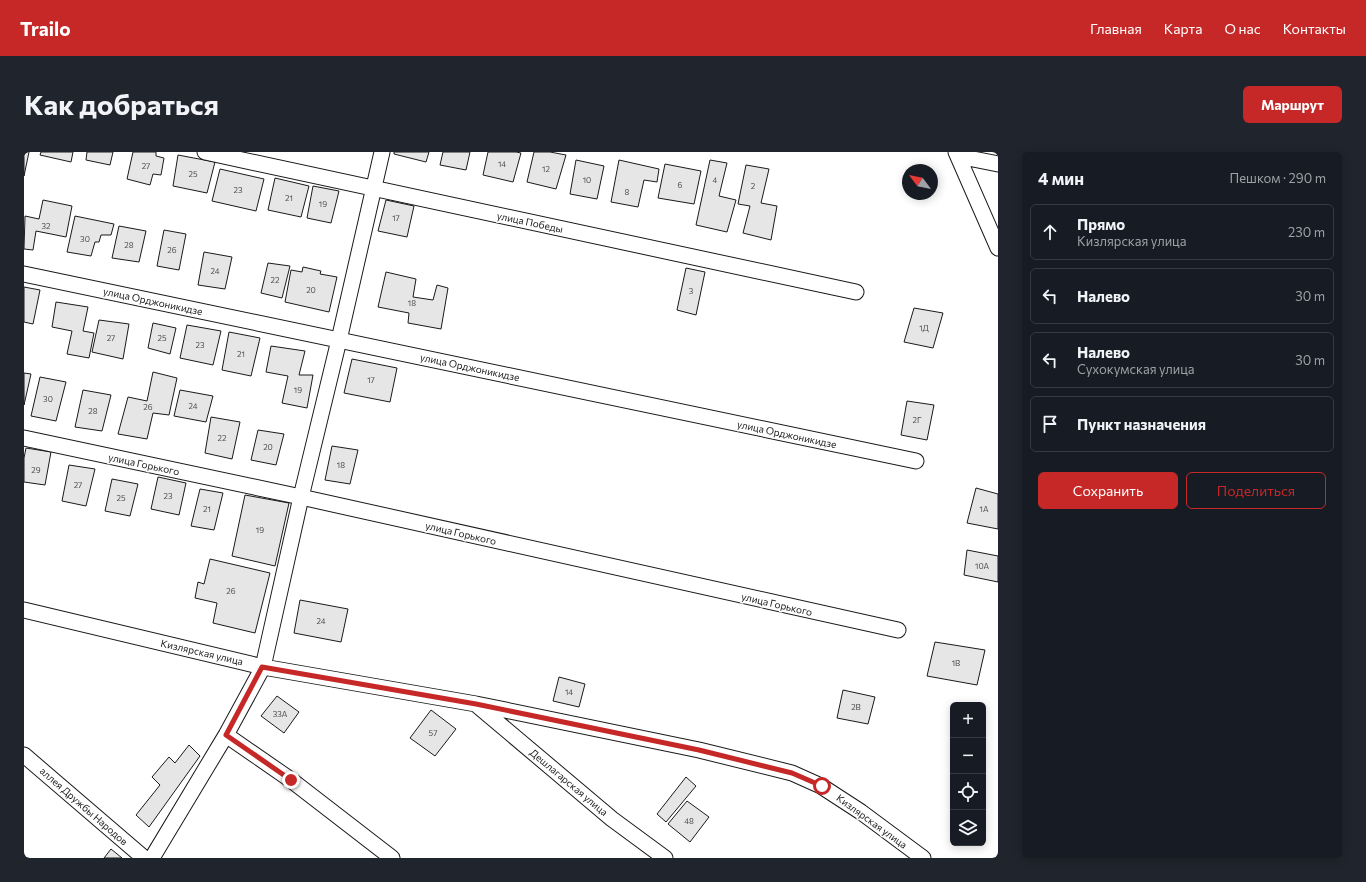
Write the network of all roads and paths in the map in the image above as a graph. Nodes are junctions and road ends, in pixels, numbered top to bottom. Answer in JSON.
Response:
{"nodes":[{"id":1,"x":204,"y":152,"type":"edge"},
{"id":2,"x":382,"y":152,"type":"edge"},
{"id":3,"x":957,"y":154,"type":"edge"},
{"id":4,"x":998,"y":164,"type":"edge"},
{"id":5,"x":374,"y":188,"type":"junction"},
{"id":6,"x":998,"y":248,"type":"edge"},
{"id":7,"x":24,"y":274,"type":"edge"},
{"id":8,"x":856,"y":292,"type":"dead end"},
{"id":9,"x":339,"y":340,"type":"junction"},
{"id":10,"x":24,"y":438,"type":"edge"},
{"id":11,"x":916,"y":461,"type":"dead end"},
{"id":12,"x":301,"y":497,"type":"junction"},
{"id":13,"x":24,"y":610,"type":"edge"},
{"id":14,"x":898,"y":630,"type":"dead end"},
{"id":15,"x":262,"y":667,"type":"junction"},
{"id":16,"x":476,"y":704,"type":"junction"},
{"id":17,"x":226,"y":735,"type":"junction"},
{"id":18,"x":24,"y":755,"type":"edge"},
{"id":19,"x":144,"y":858,"type":"edge"},
{"id":20,"x":152,"y":858,"type":"edge"},
{"id":21,"x":392,"y":858,"type":"edge"},
{"id":22,"x":665,"y":858,"type":"edge"},
{"id":23,"x":923,"y":858,"type":"edge"}],
"edges":[{"from":1,"to":5,"type":"street","name":"улица Победы"},
{"from":2,"to":5,"type":"street"},
{"from":3,"to":4,"type":"street"},
{"from":3,"to":6,"type":"street"},
{"from":5,"to":8,"type":"street","name":"улица Победы"},
{"from":5,"to":9,"type":"street"},
{"from":7,"to":9,"type":"street","name":"улица Орджоникидзе"},
{"from":9,"to":11,"type":"street","name":"улица Орджоникидзе"},
{"from":9,"to":12,"type":"street"},
{"from":10,"to":12,"type":"street","name":"улица Горького"},
{"from":12,"to":14,"type":"street","name":"улица Горького"},
{"from":12,"to":15,"type":"street"},
{"from":13,"to":15,"type":"street","name":"Кизлярская улица"},
{"from":15,"to":16,"type":"street","name":"Кизлярская улица"},
{"from":15,"to":17,"type":"street"},
{"from":16,"to":22,"type":"street","name":"Дешлагарская улица"},
{"from":16,"to":23,"type":"street","name":"Кизлярская улица"},
{"from":17,"to":20,"type":"street"},
{"from":17,"to":21,"type":"street"},
{"from":18,"to":19,"type":"street","name":"аллея Дружбы Народов"}]}
